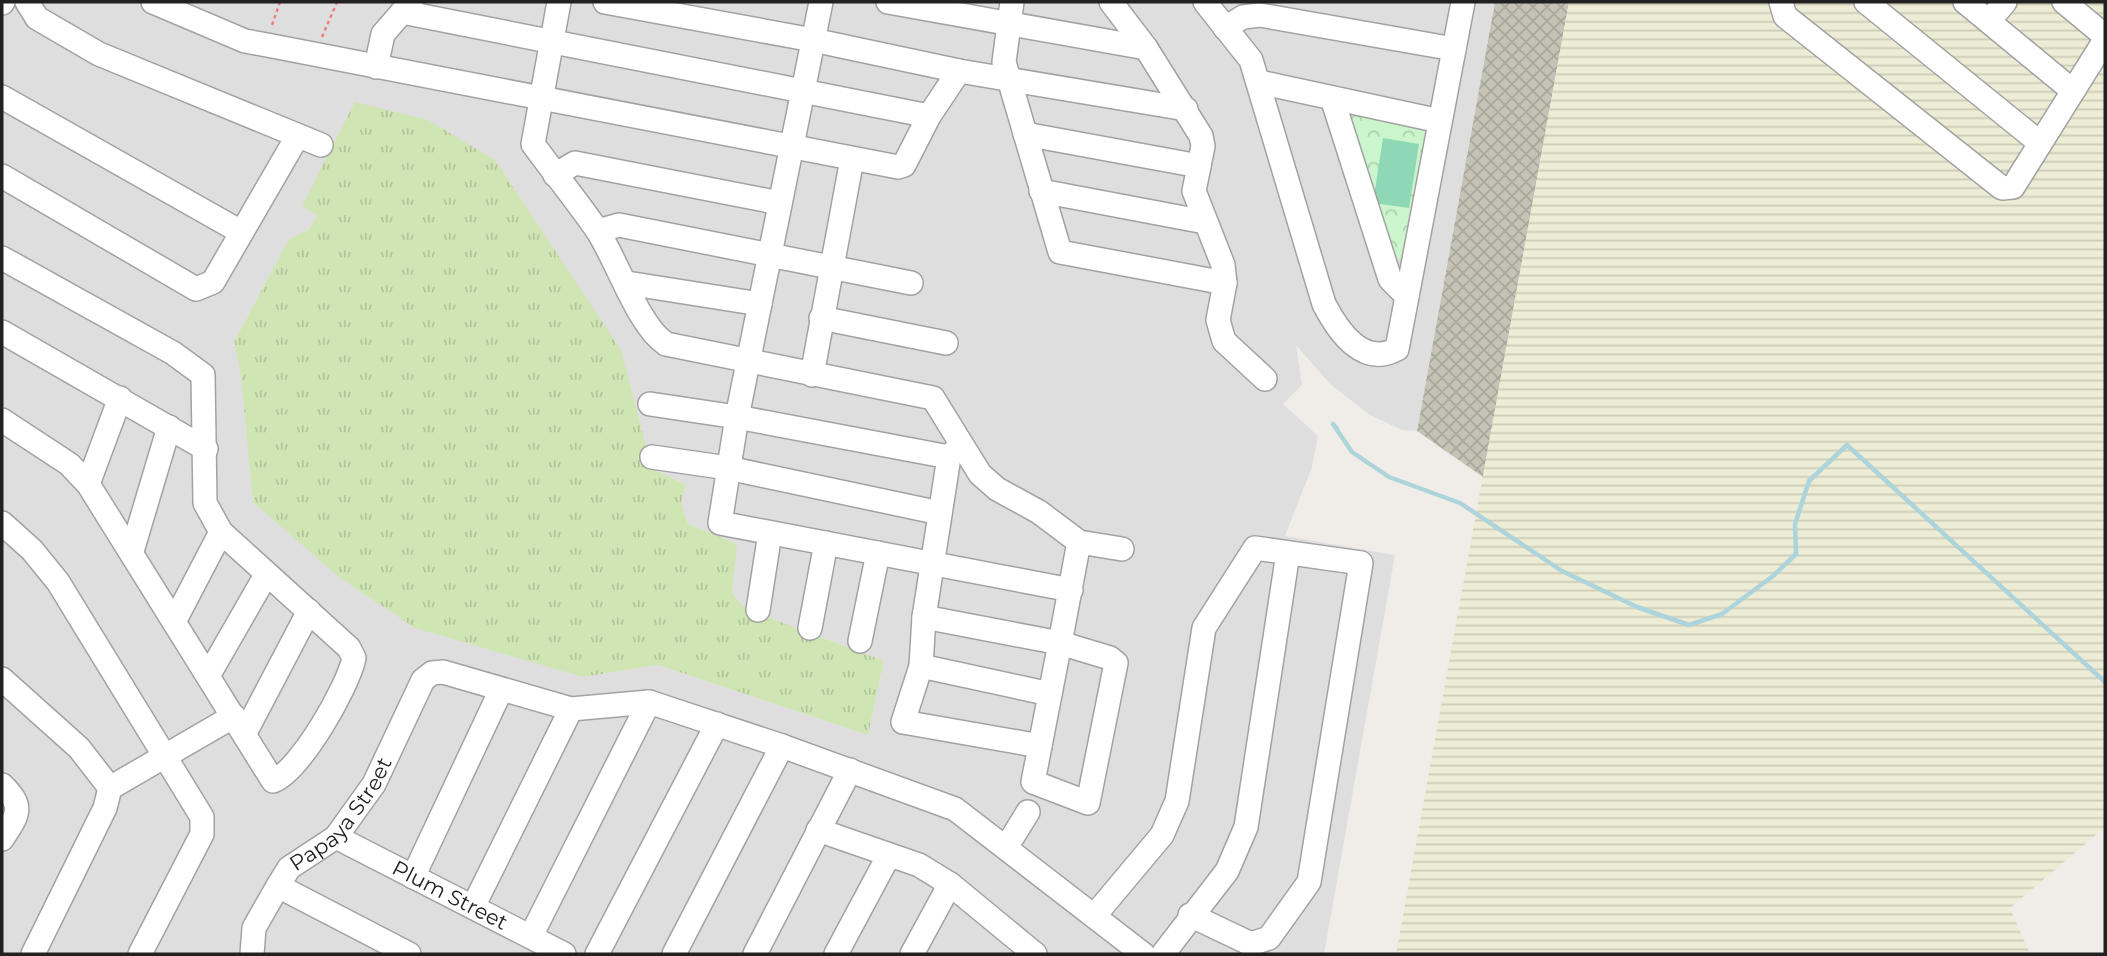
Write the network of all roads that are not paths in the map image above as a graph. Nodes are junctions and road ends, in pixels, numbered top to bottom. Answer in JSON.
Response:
{"nodes":[{"id":1,"x":27,"y":2,"type":"edge"},
{"id":2,"x":153,"y":2,"type":"edge"},
{"id":3,"x":559,"y":2,"type":"edge"},
{"id":4,"x":606,"y":2,"type":"edge"},
{"id":5,"x":821,"y":2,"type":"edge"},
{"id":6,"x":888,"y":2,"type":"edge"},
{"id":7,"x":1111,"y":2,"type":"edge"},
{"id":8,"x":1205,"y":2,"type":"edge"},
{"id":9,"x":1463,"y":2,"type":"edge"},
{"id":10,"x":1781,"y":2,"type":"edge"},
{"id":11,"x":1866,"y":2,"type":"edge"},
{"id":12,"x":1965,"y":2,"type":"edge"},
{"id":13,"x":2005,"y":2,"type":"edge"},
{"id":14,"x":2071,"y":4,"type":"edge"},
{"id":15,"x":407,"y":7,"type":"edge"},
{"id":16,"x":1010,"y":13,"type":"edge"},
{"id":17,"x":1989,"y":21,"type":"junction"},
{"id":18,"x":1225,"y":28,"type":"junction"},
{"id":19,"x":2105,"y":38,"type":"edge"},
{"id":20,"x":813,"y":40,"type":"junction"},
{"id":21,"x":551,"y":44,"type":"junction"},
{"id":22,"x":1146,"y":48,"type":"junction"},
{"id":23,"x":1454,"y":50,"type":"junction"},
{"id":24,"x":376,"y":67,"type":"junction"},
{"id":25,"x":959,"y":71,"type":"junction"},
{"id":26,"x":1009,"y":78,"type":"junction"},
{"id":27,"x":1259,"y":82,"type":"junction"},
{"id":28,"x":804,"y":91,"type":"junction"},
{"id":29,"x":2073,"y":91,"type":"junction"},
{"id":30,"x":2,"y":97,"type":"edge"},
{"id":31,"x":1332,"y":98,"type":"junction"},
{"id":32,"x":541,"y":99,"type":"junction"},
{"id":33,"x":1186,"y":109,"type":"junction"},
{"id":34,"x":929,"y":116,"type":"junction"},
{"id":35,"x":1440,"y":121,"type":"junction"},
{"id":36,"x":1025,"y":134,"type":"junction"},
{"id":37,"x":297,"y":137,"type":"junction"},
{"id":38,"x":2040,"y":143,"type":"junction"},
{"id":39,"x":321,"y":145,"type":"dead end"},
{"id":40,"x":791,"y":148,"type":"junction"},
{"id":41,"x":852,"y":159,"type":"junction"},
{"id":42,"x":1199,"y":166,"type":"junction"},
{"id":43,"x":555,"y":175,"type":"junction"},
{"id":44,"x":2,"y":176,"type":"edge"},
{"id":45,"x":1041,"y":191,"type":"junction"},
{"id":46,"x":780,"y":203,"type":"junction"},
{"id":47,"x":1205,"y":222,"type":"junction"},
{"id":48,"x":598,"y":231,"type":"junction"},
{"id":49,"x":241,"y":232,"type":"junction"},
{"id":50,"x":769,"y":255,"type":"junction"},
{"id":51,"x":2,"y":258,"type":"edge"},
{"id":52,"x":830,"y":267,"type":"junction"},
{"id":53,"x":627,"y":283,"type":"junction"},
{"id":54,"x":911,"y":283,"type":"dead end"},
{"id":55,"x":1225,"y":283,"type":"junction"},
{"id":56,"x":1407,"y":296,"type":"junction"},
{"id":57,"x":760,"y":304,"type":"junction"},
{"id":58,"x":821,"y":318,"type":"junction"},
{"id":59,"x":2,"y":332,"type":"edge"},
{"id":60,"x":946,"y":343,"type":"dead end"},
{"id":61,"x":748,"y":363,"type":"junction"},
{"id":62,"x":812,"y":375,"type":"junction"},
{"id":63,"x":1265,"y":379,"type":"dead end"},
{"id":64,"x":120,"y":398,"type":"junction"},
{"id":65,"x":650,"y":404,"type":"dead end"},
{"id":66,"x":737,"y":417,"type":"junction"},
{"id":67,"x":2,"y":420,"type":"edge"},
{"id":68,"x":169,"y":427,"type":"junction"},
{"id":69,"x":206,"y":449,"type":"junction"},
{"id":70,"x":955,"y":451,"type":"junction"},
{"id":71,"x":652,"y":457,"type":"dead end"},
{"id":72,"x":728,"y":468,"type":"junction"},
{"id":73,"x":88,"y":484,"type":"junction"},
{"id":74,"x":940,"y":513,"type":"junction"},
{"id":75,"x":2,"y":523,"type":"edge"},
{"id":76,"x":221,"y":531,"type":"junction"},
{"id":77,"x":770,"y":533,"type":"junction"},
{"id":78,"x":1079,"y":542,"type":"junction"},
{"id":79,"x":826,"y":543,"type":"junction"},
{"id":80,"x":1122,"y":549,"type":"dead end"},
{"id":81,"x":132,"y":551,"type":"junction"},
{"id":82,"x":878,"y":553,"type":"junction"},
{"id":83,"x":1288,"y":553,"type":"junction"},
{"id":84,"x":932,"y":563,"type":"junction"},
{"id":85,"x":266,"y":575,"type":"junction"},
{"id":86,"x":1071,"y":590,"type":"junction"},
{"id":87,"x":758,"y":610,"type":"dead end"},
{"id":88,"x":309,"y":611,"type":"junction"},
{"id":89,"x":924,"y":617,"type":"junction"},
{"id":90,"x":174,"y":622,"type":"junction"},
{"id":91,"x":810,"y":628,"type":"dead end"},
{"id":92,"x":860,"y":641,"type":"dead end"},
{"id":93,"x":1060,"y":643,"type":"junction"},
{"id":94,"x":922,"y":666,"type":"junction"},
{"id":95,"x":208,"y":676,"type":"junction"},
{"id":96,"x":2,"y":679,"type":"edge"},
{"id":97,"x":501,"y":690,"type":"junction"},
{"id":98,"x":1050,"y":694,"type":"junction"},
{"id":99,"x":649,"y":702,"type":"junction"},
{"id":100,"x":571,"y":709,"type":"junction"},
{"id":101,"x":240,"y":724,"type":"junction"},
{"id":102,"x":717,"y":724,"type":"junction"},
{"id":103,"x":782,"y":746,"type":"junction"},
{"id":104,"x":1040,"y":746,"type":"junction"},
{"id":105,"x":166,"y":755,"type":"junction"},
{"id":106,"x":850,"y":770,"type":"junction"},
{"id":107,"x":2,"y":785,"type":"edge"},
{"id":108,"x":110,"y":788,"type":"junction"},
{"id":109,"x":1028,"y":812,"type":"dead end"},
{"id":110,"x":818,"y":830,"type":"junction"},
{"id":111,"x":336,"y":838,"type":"junction"},
{"id":112,"x":2,"y":839,"type":"edge"},
{"id":113,"x":1007,"y":846,"type":"junction"},
{"id":114,"x":889,"y":855,"type":"junction"},
{"id":115,"x":413,"y":877,"type":"junction"},
{"id":116,"x":950,"y":884,"type":"junction"},
{"id":117,"x":278,"y":886,"type":"junction"},
{"id":118,"x":472,"y":907,"type":"junction"},
{"id":119,"x":1095,"y":915,"type":"junction"},
{"id":120,"x":1190,"y":915,"type":"junction"},
{"id":121,"x":1013,"y":947,"type":"edge"},
{"id":122,"x":547,"y":948,"type":"edge"},
{"id":123,"x":258,"y":952,"type":"edge"},
{"id":124,"x":33,"y":954,"type":"edge"},
{"id":125,"x":140,"y":954,"type":"edge"},
{"id":126,"x":409,"y":954,"type":"edge"},
{"id":127,"x":597,"y":954,"type":"edge"},
{"id":128,"x":674,"y":954,"type":"edge"},
{"id":129,"x":755,"y":954,"type":"edge"},
{"id":130,"x":836,"y":954,"type":"edge"},
{"id":131,"x":912,"y":954,"type":"edge"},
{"id":132,"x":1035,"y":954,"type":"edge"},
{"id":133,"x":1143,"y":954,"type":"edge"},
{"id":134,"x":1163,"y":954,"type":"edge"}],
"edges":[{"from":1,"to":37,"type":"street"},
{"from":2,"to":24,"type":"street"},
{"from":3,"to":21,"type":"street"},
{"from":4,"to":20,"type":"street"},
{"from":5,"to":20,"type":"street"},
{"from":6,"to":16,"type":"street"},
{"from":7,"to":22,"type":"street"},
{"from":8,"to":18,"type":"street"},
{"from":9,"to":23,"type":"street"},
{"from":10,"to":38,"type":"street"},
{"from":11,"to":38,"type":"street"},
{"from":12,"to":17,"type":"street"},
{"from":13,"to":17,"type":"street"},
{"from":14,"to":19,"type":"street"},
{"from":15,"to":21,"type":"street"},
{"from":15,"to":24,"type":"street"},
{"from":16,"to":22,"type":"street"},
{"from":16,"to":26,"type":"street"},
{"from":17,"to":29,"type":"street"},
{"from":18,"to":23,"type":"street"},
{"from":18,"to":27,"type":"street"},
{"from":19,"to":29,"type":"street"},
{"from":20,"to":25,"type":"street"},
{"from":20,"to":28,"type":"street"},
{"from":21,"to":28,"type":"street"},
{"from":21,"to":32,"type":"street"},
{"from":22,"to":33,"type":"street"},
{"from":23,"to":35,"type":"street"},
{"from":24,"to":32,"type":"street"},
{"from":25,"to":26,"type":"street"},
{"from":25,"to":34,"type":"street"},
{"from":26,"to":33,"type":"street"},
{"from":26,"to":36,"type":"street"},
{"from":27,"to":31,"type":"street"},
{"from":27,"to":56,"type":"street"},
{"from":28,"to":34,"type":"street"},
{"from":28,"to":40,"type":"street"},
{"from":29,"to":38,"type":"street"},
{"from":30,"to":49,"type":"street"},
{"from":31,"to":35,"type":"street"},
{"from":31,"to":56,"type":"street"},
{"from":32,"to":40,"type":"street"},
{"from":32,"to":43,"type":"street"},
{"from":33,"to":42,"type":"street"},
{"from":34,"to":41,"type":"street"},
{"from":35,"to":56,"type":"street"},
{"from":36,"to":42,"type":"street"},
{"from":36,"to":45,"type":"street"},
{"from":37,"to":39,"type":"street"},
{"from":37,"to":49,"type":"street"},
{"from":40,"to":41,"type":"street"},
{"from":40,"to":46,"type":"street"},
{"from":41,"to":52,"type":"street"},
{"from":42,"to":47,"type":"street"},
{"from":43,"to":46,"type":"street"},
{"from":43,"to":48,"type":"street"},
{"from":44,"to":49,"type":"street"},
{"from":45,"to":47,"type":"street"},
{"from":45,"to":55,"type":"street"},
{"from":46,"to":50,"type":"street"},
{"from":47,"to":55,"type":"street"},
{"from":48,"to":50,"type":"street"},
{"from":48,"to":53,"type":"street"},
{"from":50,"to":52,"type":"street"},
{"from":50,"to":57,"type":"street"},
{"from":51,"to":69,"type":"street"},
{"from":52,"to":54,"type":"street"},
{"from":52,"to":58,"type":"street"},
{"from":53,"to":57,"type":"street"},
{"from":53,"to":61,"type":"street"},
{"from":55,"to":63,"type":"street"},
{"from":57,"to":61,"type":"street"},
{"from":58,"to":60,"type":"street"},
{"from":58,"to":62,"type":"street"},
{"from":59,"to":64,"type":"street"},
{"from":61,"to":62,"type":"street"},
{"from":61,"to":66,"type":"street"},
{"from":62,"to":70,"type":"street"},
{"from":64,"to":68,"type":"street"},
{"from":64,"to":73,"type":"street"},
{"from":65,"to":66,"type":"street"},
{"from":66,"to":70,"type":"street"},
{"from":66,"to":72,"type":"street"},
{"from":67,"to":73,"type":"street"},
{"from":68,"to":69,"type":"street"},
{"from":68,"to":81,"type":"street"},
{"from":69,"to":76,"type":"street"},
{"from":70,"to":74,"type":"street"},
{"from":70,"to":78,"type":"street"},
{"from":71,"to":72,"type":"street"},
{"from":72,"to":74,"type":"street"},
{"from":72,"to":77,"type":"street"},
{"from":73,"to":81,"type":"street"},
{"from":74,"to":84,"type":"street"},
{"from":75,"to":105,"type":"street"},
{"from":76,"to":85,"type":"street"},
{"from":76,"to":90,"type":"street"},
{"from":77,"to":79,"type":"street"},
{"from":77,"to":87,"type":"street"},
{"from":78,"to":80,"type":"street"},
{"from":78,"to":86,"type":"street"},
{"from":79,"to":82,"type":"street"},
{"from":79,"to":91,"type":"street"},
{"from":81,"to":90,"type":"street"},
{"from":82,"to":84,"type":"street"},
{"from":82,"to":92,"type":"street"},
{"from":83,"to":119,"type":"street"},
{"from":83,"to":120,"type":"street"},
{"from":83,"to":120,"type":"street"},
{"from":84,"to":86,"type":"street"},
{"from":84,"to":89,"type":"street"},
{"from":85,"to":88,"type":"street"},
{"from":85,"to":95,"type":"street"},
{"from":86,"to":93,"type":"street"},
{"from":88,"to":101,"type":"street"},
{"from":88,"to":101,"type":"street"},
{"from":89,"to":93,"type":"street"},
{"from":89,"to":94,"type":"street"},
{"from":90,"to":95,"type":"street"},
{"from":93,"to":98,"type":"street"},
{"from":93,"to":104,"type":"street"},
{"from":94,"to":98,"type":"street"},
{"from":94,"to":104,"type":"street"},
{"from":95,"to":101,"type":"street"},
{"from":96,"to":108,"type":"street"},
{"from":97,"to":100,"type":"street"},
{"from":97,"to":111,"type":"street","name":"Papaya Street"},
{"from":97,"to":115,"type":"street"},
{"from":98,"to":104,"type":"street"},
{"from":99,"to":100,"type":"street"},
{"from":99,"to":102,"type":"street"},
{"from":99,"to":122,"type":"street"},
{"from":100,"to":118,"type":"street"},
{"from":101,"to":105,"type":"street"},
{"from":102,"to":103,"type":"street"},
{"from":102,"to":127,"type":"street"},
{"from":103,"to":106,"type":"street"},
{"from":103,"to":128,"type":"street"},
{"from":105,"to":108,"type":"street"},
{"from":105,"to":125,"type":"street"},
{"from":106,"to":110,"type":"street"},
{"from":106,"to":113,"type":"street"},
{"from":107,"to":112,"type":"street"},
{"from":108,"to":124,"type":"street"},
{"from":109,"to":113,"type":"street"},
{"from":110,"to":114,"type":"street"},
{"from":110,"to":129,"type":"street"},
{"from":111,"to":115,"type":"street","name":"Plum Street"},
{"from":111,"to":117,"type":"street","name":"Papaya Street"},
{"from":113,"to":119,"type":"street"},
{"from":114,"to":116,"type":"street"},
{"from":114,"to":130,"type":"street"},
{"from":115,"to":118,"type":"street","name":"Plum Street"},
{"from":116,"to":121,"type":"street"},
{"from":116,"to":131,"type":"street"},
{"from":117,"to":123,"type":"street","name":"Papaya Street"},
{"from":117,"to":126,"type":"street"},
{"from":118,"to":122,"type":"street","name":"Plum Street"},
{"from":119,"to":133,"type":"street"},
{"from":120,"to":134,"type":"street"},
{"from":121,"to":132,"type":"street"}]}
